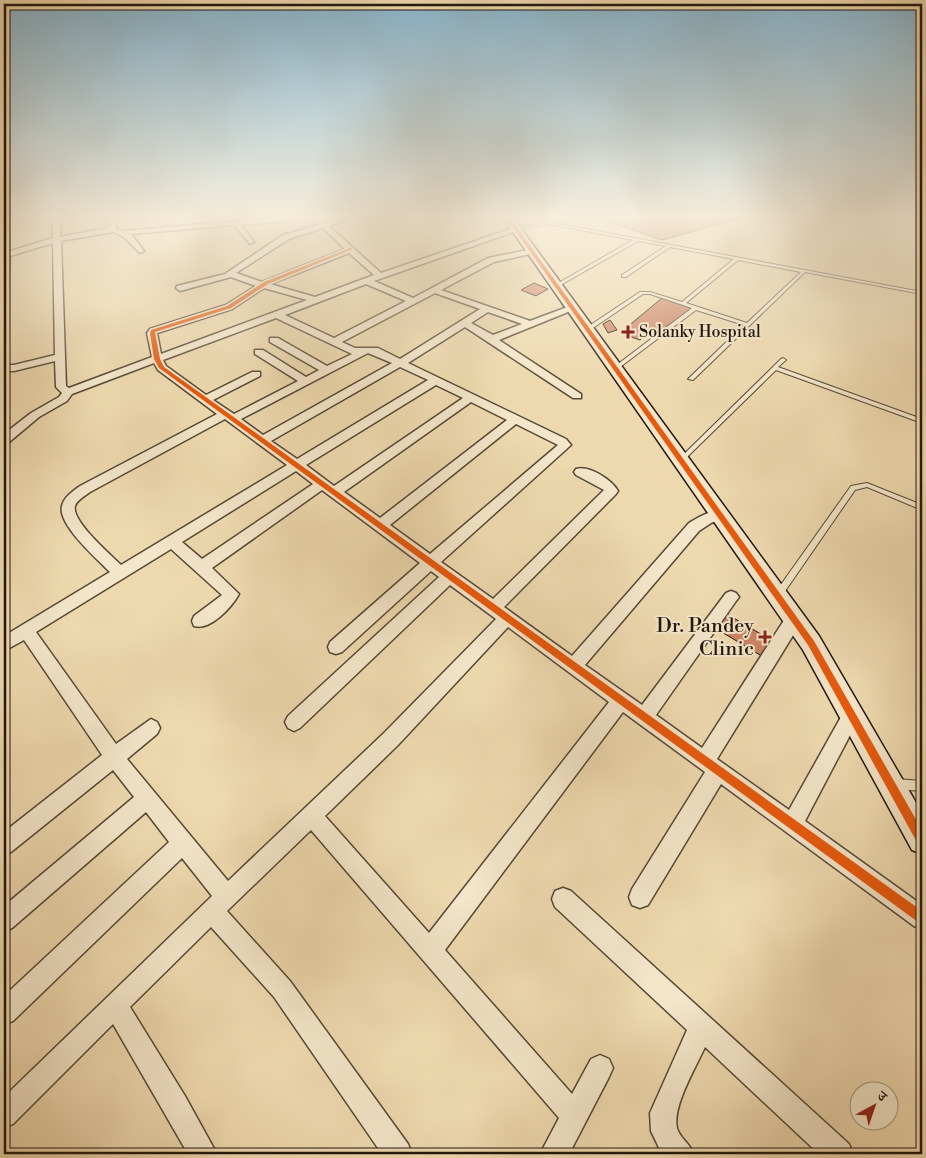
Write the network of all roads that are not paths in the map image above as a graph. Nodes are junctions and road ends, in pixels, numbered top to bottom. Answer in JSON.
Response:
{"nodes":[{"id":1,"x":4,"y":273,"type":"edge"},
{"id":2,"x":56,"y":273,"type":"edge"},
{"id":3,"x":292,"y":273,"type":"edge"},
{"id":4,"x":377,"y":273,"type":"edge"},
{"id":5,"x":388,"y":273,"type":"edge"},
{"id":6,"x":467,"y":273,"type":"edge"},
{"id":7,"x":548,"y":273,"type":"edge"},
{"id":8,"x":579,"y":273,"type":"edge"},
{"id":9,"x":628,"y":273,"type":"edge"},
{"id":10,"x":719,"y":273,"type":"edge"},
{"id":11,"x":802,"y":273,"type":"edge"},
{"id":12,"x":814,"y":273,"type":"edge"},
{"id":13,"x":230,"y":275,"type":"joint"},
{"id":14,"x":380,"y":276,"type":"junction"},
{"id":15,"x":624,"y":276,"type":"dead end"},
{"id":16,"x":366,"y":281,"type":"junction"},
{"id":17,"x":262,"y":285,"type":"junction"},
{"id":18,"x":4,"y":286,"type":"edge"},
{"id":19,"x":557,"y":286,"type":"junction"},
{"id":20,"x":180,"y":288,"type":"dead end"},
{"id":21,"x":434,"y":290,"type":"junction"},
{"id":22,"x":922,"y":294,"type":"edge"},
{"id":23,"x":316,"y":300,"type":"junction"},
{"id":24,"x":413,"y":302,"type":"junction"},
{"id":25,"x":683,"y":304,"type":"junction"},
{"id":26,"x":573,"y":308,"type":"junction"},
{"id":27,"x":695,"y":308,"type":"junction"},
{"id":28,"x":487,"y":309,"type":"junction"},
{"id":29,"x":278,"y":315,"type":"junction"},
{"id":30,"x":465,"y":323,"type":"junction"},
{"id":31,"x":530,"y":324,"type":"junction"},
{"id":32,"x":748,"y":325,"type":"junction"},
{"id":33,"x":588,"y":329,"type":"junction"},
{"id":34,"x":492,"y":339,"type":"junction"},
{"id":35,"x":274,"y":340,"type":"dead end"},
{"id":36,"x":335,"y":342,"type":"junction"},
{"id":37,"x":365,"y":351,"type":"junction"},
{"id":38,"x":259,"y":352,"type":"dead end"},
{"id":39,"x":60,"y":357,"type":"junction"},
{"id":40,"x":157,"y":359,"type":"junction"},
{"id":41,"x":784,"y":360,"type":"dead end"},
{"id":42,"x":400,"y":363,"type":"junction"},
{"id":43,"x":4,"y":368,"type":"edge"},
{"id":44,"x":616,"y":368,"type":"junction"},
{"id":45,"x":775,"y":368,"type":"junction"},
{"id":46,"x":328,"y":371,"type":"junction"},
{"id":47,"x":256,"y":374,"type":"dead end"},
{"id":48,"x":691,"y":379,"type":"dead end"},
{"id":49,"x":436,"y":380,"type":"junction"},
{"id":50,"x":306,"y":382,"type":"junction"},
{"id":51,"x":68,"y":392,"type":"junction"},
{"id":52,"x":577,"y":396,"type":"dead end"},
{"id":53,"x":471,"y":397,"type":"junction"},
{"id":54,"x":204,"y":400,"type":"junction"},
{"id":55,"x":229,"y":417,"type":"junction"},
{"id":56,"x":516,"y":419,"type":"junction"},
{"id":57,"x":922,"y":420,"type":"edge"},
{"id":58,"x":4,"y":440,"type":"edge"},
{"id":59,"x":263,"y":440,"type":"junction"},
{"id":60,"x":681,"y":460,"type":"junction"},
{"id":61,"x":298,"y":466,"type":"junction"},
{"id":62,"x":580,"y":472,"type":"dead end"},
{"id":63,"x":329,"y":488,"type":"junction"},
{"id":64,"x":922,"y":508,"type":"edge"},
{"id":65,"x":720,"y":515,"type":"junction"},
{"id":66,"x":381,"y":525,"type":"junction"},
{"id":67,"x":172,"y":542,"type":"junction"},
{"id":68,"x":431,"y":562,"type":"junction"},
{"id":69,"x":202,"y":567,"type":"junction"},
{"id":70,"x":120,"y":573,"type":"junction"},
{"id":71,"x":450,"y":576,"type":"junction"},
{"id":72,"x":778,"y":595,"type":"junction"},
{"id":73,"x":731,"y":597,"type":"dead end"},
{"id":74,"x":501,"y":612,"type":"junction"},
{"id":75,"x":794,"y":619,"type":"junction"},
{"id":76,"x":200,"y":621,"type":"dead end"},
{"id":77,"x":26,"y":631,"type":"junction"},
{"id":78,"x":4,"y":644,"type":"edge"},
{"id":79,"x":336,"y":648,"type":"dead end"},
{"id":80,"x":574,"y":666,"type":"junction"},
{"id":81,"x":621,"y":700,"type":"junction"},
{"id":82,"x":852,"y":714,"type":"junction"},
{"id":83,"x":644,"y":717,"type":"junction"},
{"id":84,"x":294,"y":722,"type":"dead end"},
{"id":85,"x":151,"y":728,"type":"dead end"},
{"id":86,"x":114,"y":757,"type":"junction"},
{"id":87,"x":712,"y":766,"type":"junction"},
{"id":88,"x":892,"y":784,"type":"junction"},
{"id":89,"x":922,"y":786,"type":"edge"},
{"id":90,"x":147,"y":798,"type":"junction"},
{"id":91,"x":311,"y":815,"type":"junction"},
{"id":92,"x":792,"y":824,"type":"junction"},
{"id":93,"x":922,"y":840,"type":"edge"},
{"id":94,"x":182,"y":844,"type":"junction"},
{"id":95,"x":4,"y":845,"type":"edge"},
{"id":96,"x":640,"y":897,"type":"dead end"},
{"id":97,"x":563,"y":899,"type":"dead end"},
{"id":98,"x":220,"y":904,"type":"junction"},
{"id":99,"x":922,"y":918,"type":"edge"},
{"id":100,"x":4,"y":920,"type":"edge"},
{"id":101,"x":430,"y":951,"type":"junction"},
{"id":102,"x":115,"y":1004,"type":"junction"},
{"id":103,"x":4,"y":1012,"type":"edge"},
{"id":104,"x":701,"y":1027,"type":"junction"},
{"id":105,"x":600,"y":1068,"type":"dead end"},
{"id":106,"x":6,"y":1108,"type":"edge"},
{"id":107,"x":574,"y":1116,"type":"junction"},
{"id":108,"x":203,"y":1154,"type":"edge"},
{"id":109,"x":398,"y":1154,"type":"edge"},
{"id":110,"x":554,"y":1154,"type":"edge"},
{"id":111,"x":680,"y":1154,"type":"edge"},
{"id":112,"x":839,"y":1154,"type":"edge"}],
"edges":[{"from":1,"to":18,"type":"street"},
{"from":2,"to":39,"type":"street"},
{"from":3,"to":17,"type":"street"},
{"from":4,"to":14,"type":"street"},
{"from":5,"to":14,"type":"street"},
{"from":6,"to":21,"type":"street"},
{"from":7,"to":19,"type":"street"},
{"from":8,"to":19,"type":"lane"},
{"from":9,"to":15,"type":"lane"},
{"from":10,"to":25,"type":"lane"},
{"from":11,"to":32,"type":"lane"},
{"from":12,"to":22,"type":"lane"},
{"from":13,"to":17,"type":"street"},
{"from":13,"to":20,"type":"street"},
{"from":14,"to":16,"type":"street"},
{"from":16,"to":23,"type":"street"},
{"from":16,"to":24,"type":"street"},
{"from":17,"to":23,"type":"street"},
{"from":17,"to":40,"type":"street"},
{"from":19,"to":26,"type":"street"},
{"from":21,"to":24,"type":"street"},
{"from":21,"to":28,"type":"street"},
{"from":23,"to":29,"type":"street"},
{"from":24,"to":36,"type":"street"},
{"from":25,"to":27,"type":"lane"},
{"from":25,"to":33,"type":"lane"},
{"from":26,"to":31,"type":"street"},
{"from":26,"to":33,"type":"street"},
{"from":27,"to":32,"type":"lane"},
{"from":27,"to":44,"type":"lane"},
{"from":28,"to":30,"type":"street"},
{"from":28,"to":31,"type":"street"},
{"from":29,"to":36,"type":"street"},
{"from":29,"to":40,"type":"street"},
{"from":30,"to":34,"type":"street"},
{"from":30,"to":42,"type":"street"},
{"from":31,"to":34,"type":"street"},
{"from":32,"to":48,"type":"lane"},
{"from":33,"to":44,"type":"street"},
{"from":34,"to":52,"type":"street"},
{"from":35,"to":46,"type":"street"},
{"from":36,"to":37,"type":"street"},
{"from":37,"to":42,"type":"street"},
{"from":37,"to":46,"type":"street"},
{"from":38,"to":50,"type":"street"},
{"from":39,"to":43,"type":"street"},
{"from":39,"to":51,"type":"street"},
{"from":40,"to":51,"type":"street"},
{"from":40,"to":54,"type":"street"},
{"from":41,"to":45,"type":"lane"},
{"from":42,"to":49,"type":"street"},
{"from":42,"to":59,"type":"street"},
{"from":44,"to":60,"type":"street"},
{"from":45,"to":57,"type":"lane"},
{"from":45,"to":60,"type":"lane"},
{"from":46,"to":50,"type":"street"},
{"from":47,"to":54,"type":"street"},
{"from":49,"to":53,"type":"street"},
{"from":49,"to":61,"type":"street"},
{"from":50,"to":55,"type":"street"},
{"from":51,"to":58,"type":"street"},
{"from":53,"to":56,"type":"street"},
{"from":53,"to":63,"type":"street"},
{"from":54,"to":55,"type":"street"},
{"from":55,"to":59,"type":"street"},
{"from":55,"to":70,"type":"street"},
{"from":56,"to":66,"type":"street"},
{"from":56,"to":68,"type":"street"},
{"from":59,"to":61,"type":"street"},
{"from":60,"to":65,"type":"street"},
{"from":61,"to":63,"type":"street"},
{"from":61,"to":67,"type":"street"},
{"from":62,"to":74,"type":"street"},
{"from":63,"to":66,"type":"street"},
{"from":63,"to":69,"type":"street"},
{"from":64,"to":72,"type":"lane"},
{"from":65,"to":72,"type":"street"},
{"from":65,"to":80,"type":"street"},
{"from":66,"to":68,"type":"street"},
{"from":67,"to":69,"type":"street"},
{"from":67,"to":70,"type":"street"},
{"from":68,"to":71,"type":"street"},
{"from":68,"to":79,"type":"street"},
{"from":69,"to":76,"type":"street"},
{"from":70,"to":77,"type":"street"},
{"from":71,"to":74,"type":"street"},
{"from":71,"to":84,"type":"street"},
{"from":72,"to":75,"type":"street"},
{"from":73,"to":83,"type":"street"},
{"from":74,"to":80,"type":"street"},
{"from":74,"to":91,"type":"street"},
{"from":75,"to":82,"type":"street"},
{"from":75,"to":87,"type":"street"},
{"from":77,"to":78,"type":"street"},
{"from":77,"to":86,"type":"street"},
{"from":80,"to":81,"type":"street"},
{"from":81,"to":83,"type":"street"},
{"from":81,"to":101,"type":"street"},
{"from":82,"to":88,"type":"street"},
{"from":82,"to":92,"type":"street"},
{"from":83,"to":87,"type":"street"},
{"from":85,"to":86,"type":"street"},
{"from":86,"to":90,"type":"street"},
{"from":86,"to":95,"type":"street"},
{"from":87,"to":92,"type":"street"},
{"from":87,"to":96,"type":"street"},
{"from":88,"to":89,"type":"lane"},
{"from":88,"to":93,"type":"street"},
{"from":90,"to":94,"type":"street"},
{"from":90,"to":100,"type":"street"},
{"from":91,"to":98,"type":"street"},
{"from":91,"to":101,"type":"street"},
{"from":92,"to":99,"type":"street"},
{"from":94,"to":98,"type":"street"},
{"from":94,"to":103,"type":"street"},
{"from":97,"to":104,"type":"street"},
{"from":98,"to":102,"type":"street"},
{"from":98,"to":109,"type":"street"},
{"from":101,"to":107,"type":"street"},
{"from":102,"to":106,"type":"street"},
{"from":102,"to":108,"type":"street"},
{"from":104,"to":111,"type":"street"},
{"from":104,"to":112,"type":"street"},
{"from":105,"to":107,"type":"street"},
{"from":107,"to":110,"type":"street"}]}
